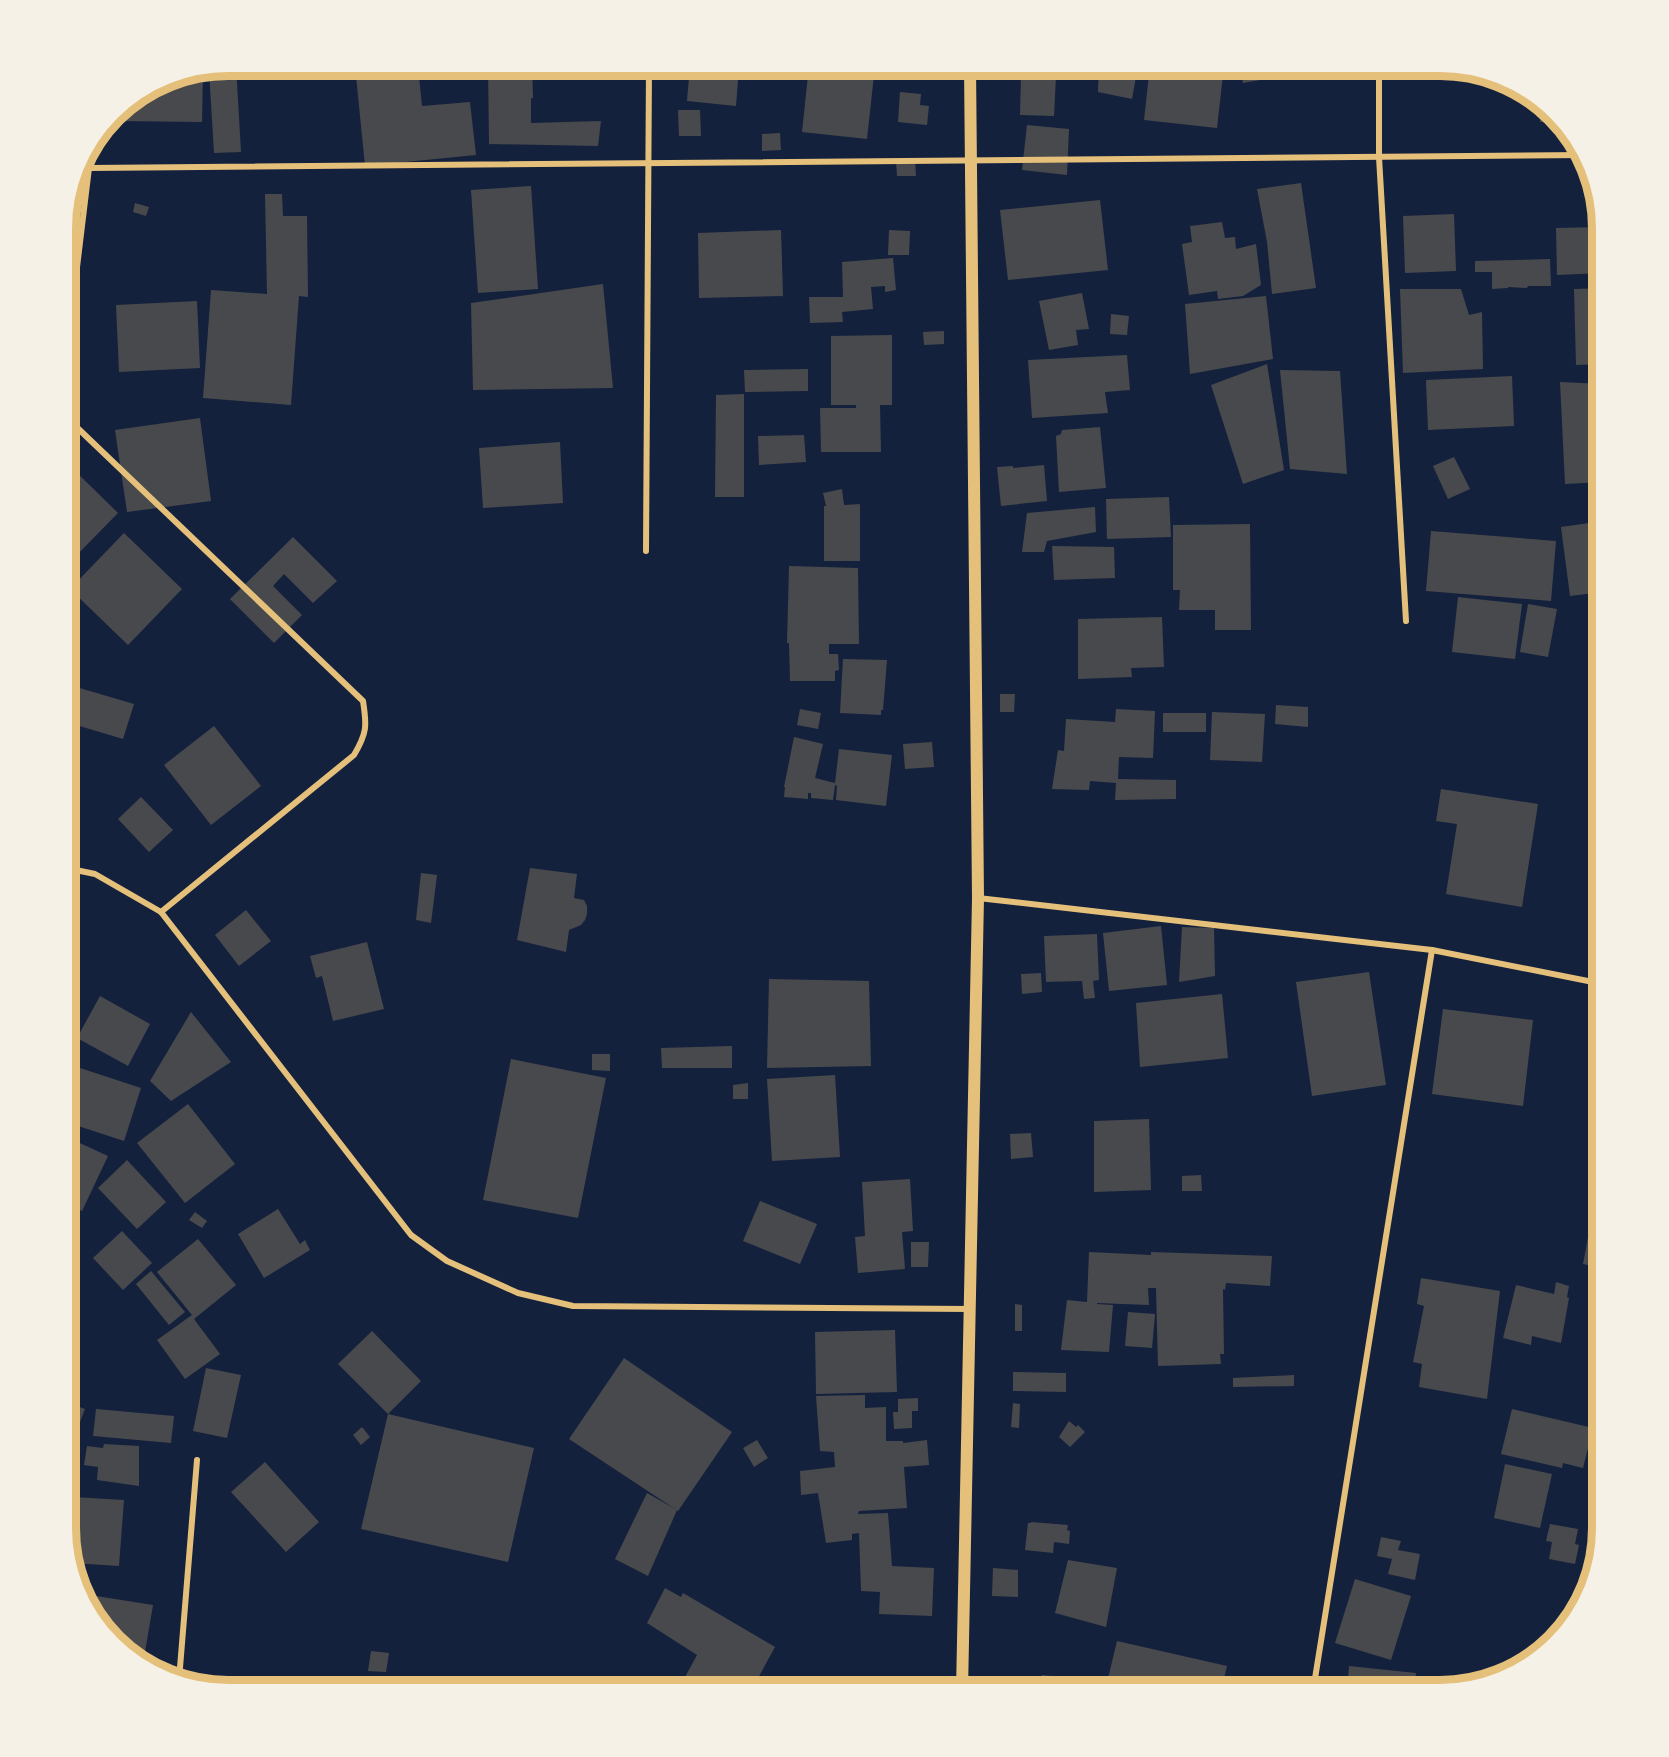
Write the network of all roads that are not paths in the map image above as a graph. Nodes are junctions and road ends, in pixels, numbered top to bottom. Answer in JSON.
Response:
{"nodes":[{"id":1,"x":649,"y":76,"type":"edge"},
{"id":2,"x":970,"y":77,"type":"edge"},
{"id":3,"x":1379,"y":77,"type":"edge"},
{"id":4,"x":1574,"y":155,"type":"edge"},
{"id":5,"x":1379,"y":157,"type":"junction"},
{"id":6,"x":970,"y":160,"type":"junction"},
{"id":7,"x":648,"y":163,"type":"junction"},
{"id":8,"x":77,"y":267,"type":"edge"},
{"id":9,"x":77,"y":427,"type":"edge"},
{"id":10,"x":646,"y":551,"type":"dead end"},
{"id":11,"x":1406,"y":621,"type":"dead end"},
{"id":12,"x":77,"y":870,"type":"edge"},
{"id":13,"x":978,"y":898,"type":"junction"},
{"id":14,"x":161,"y":912,"type":"junction"},
{"id":15,"x":1432,"y":950,"type":"junction"},
{"id":16,"x":1592,"y":982,"type":"edge"},
{"id":17,"x":969,"y":1309,"type":"junction"},
{"id":18,"x":197,"y":1460,"type":"dead end"},
{"id":19,"x":180,"y":1672,"type":"edge"},
{"id":20,"x":962,"y":1680,"type":"edge"},
{"id":21,"x":1315,"y":1680,"type":"edge"}],
"edges":[{"from":1,"to":7,"type":"street"},
{"from":2,"to":6,"type":"main road"},
{"from":3,"to":5,"type":"street"},
{"from":4,"to":5,"type":"street"},
{"from":5,"to":6,"type":"street"},
{"from":5,"to":11,"type":"street"},
{"from":6,"to":7,"type":"street"},
{"from":6,"to":13,"type":"main road"},
{"from":7,"to":8,"type":"street"},
{"from":7,"to":10,"type":"street"},
{"from":9,"to":14,"type":"street"},
{"from":12,"to":14,"type":"street"},
{"from":13,"to":15,"type":"street"},
{"from":13,"to":17,"type":"main road"},
{"from":14,"to":17,"type":"street"},
{"from":15,"to":16,"type":"street"},
{"from":15,"to":21,"type":"street"},
{"from":17,"to":20,"type":"main road"},
{"from":18,"to":19,"type":"street"}]}
